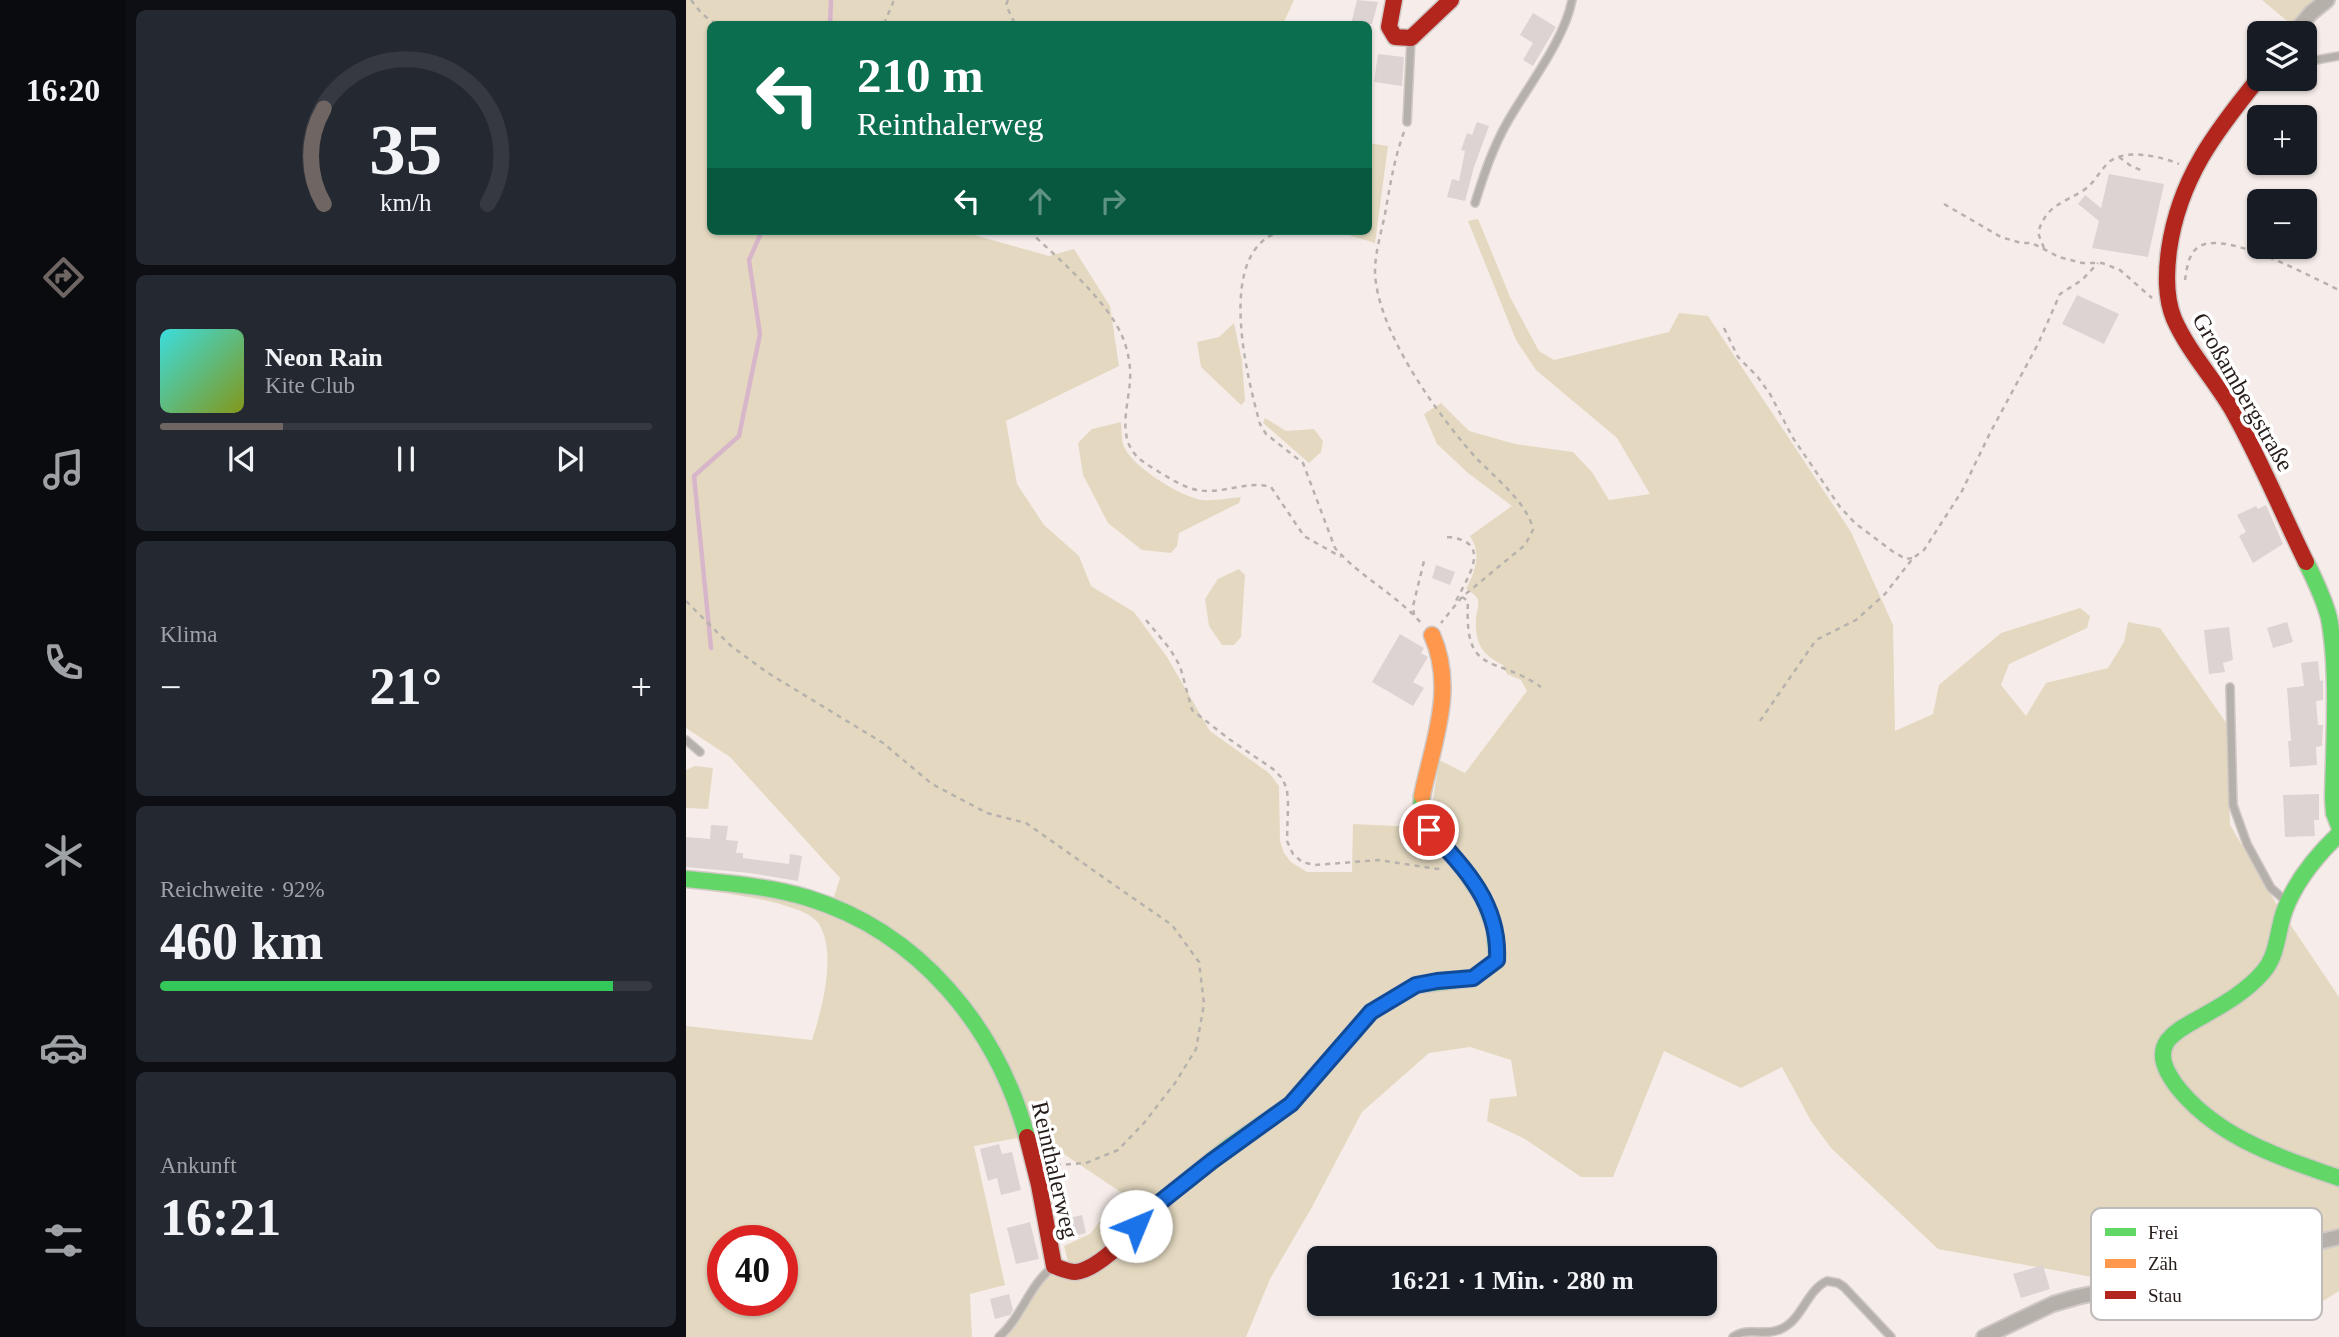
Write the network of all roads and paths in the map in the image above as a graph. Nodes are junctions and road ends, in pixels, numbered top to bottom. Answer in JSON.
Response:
{"nodes":[{"id":1,"x":691,"y":0,"type":"edge"},
{"id":2,"x":894,"y":0,"type":"edge"},
{"id":3,"x":1008,"y":0,"type":"edge"},
{"id":4,"x":1395,"y":0,"type":"edge"},
{"id":5,"x":1451,"y":0,"type":"edge"},
{"id":6,"x":1572,"y":0,"type":"edge"},
{"id":7,"x":2327,"y":0,"type":"edge"},
{"id":8,"x":712,"y":21,"type":"edge"},
{"id":9,"x":885,"y":21,"type":"edge"},
{"id":10,"x":1014,"y":21,"type":"edge"},
{"id":11,"x":2304,"y":21,"type":"edge"},
{"id":12,"x":1411,"y":38,"type":"junction"},
{"id":13,"x":2339,"y":56,"type":"edge"},
{"id":14,"x":2317,"y":60,"type":"edge"},
{"id":15,"x":2249,"y":91,"type":"edge"},
{"id":16,"x":1407,"y":122,"type":"joint"},
{"id":17,"x":2119,"y":157,"type":"junction"},
{"id":18,"x":2192,"y":169,"type":"junction"},
{"id":19,"x":2143,"y":171,"type":"dead end"},
{"id":20,"x":2094,"y":181,"type":"junction"},
{"id":21,"x":2102,"y":183,"type":"dead end"},
{"id":22,"x":1475,"y":202,"type":"dead end"},
{"id":23,"x":1944,"y":205,"type":"dead end"},
{"id":24,"x":1033,"y":235,"type":"edge"},
{"id":25,"x":1270,"y":235,"type":"edge"},
{"id":26,"x":2046,"y":250,"type":"junction"},
{"id":27,"x":2098,"y":263,"type":"junction"},
{"id":28,"x":2339,"y":290,"type":"edge"},
{"id":29,"x":2169,"y":304,"type":"junction"},
{"id":30,"x":1724,"y":328,"type":"dead end"},
{"id":31,"x":1447,"y":537,"type":"dead end"},
{"id":32,"x":1425,"y":557,"type":"dead end"},
{"id":33,"x":1913,"y":558,"type":"junction"},
{"id":34,"x":1344,"y":559,"type":"junction"},
{"id":35,"x":1462,"y":597,"type":"junction"},
{"id":36,"x":686,"y":601,"type":"edge"},
{"id":37,"x":1453,"y":608,"type":"junction"},
{"id":38,"x":1415,"y":615,"type":"junction"},
{"id":39,"x":1146,"y":620,"type":"dead end"},
{"id":40,"x":1432,"y":635,"type":"junction"},
{"id":41,"x":1541,"y":687,"type":"dead end"},
{"id":42,"x":2230,"y":687,"type":"dead end"},
{"id":43,"x":1760,"y":721,"type":"dead end"},
{"id":44,"x":686,"y":740,"type":"edge"},
{"id":45,"x":700,"y":752,"type":"dead end"},
{"id":46,"x":2339,"y":826,"type":"edge"},
{"id":47,"x":2339,"y":834,"type":"edge"},
{"id":48,"x":1457,"y":861,"type":"junction"},
{"id":49,"x":686,"y":879,"type":"edge"},
{"id":50,"x":2287,"y":902,"type":"junction"},
{"id":51,"x":1031,"y":1153,"type":"junction"},
{"id":52,"x":2339,"y":1178,"type":"edge"},
{"id":53,"x":1054,"y":1266,"type":"junction"},
{"id":54,"x":2091,"y":1295,"type":"edge"},
{"id":55,"x":999,"y":1337,"type":"edge"},
{"id":56,"x":1733,"y":1337,"type":"edge"},
{"id":57,"x":1891,"y":1337,"type":"edge"},
{"id":58,"x":1984,"y":1337,"type":"edge"}],
"edges":[{"from":1,"to":8,"type":"path"},
{"from":2,"to":9,"type":"path"},
{"from":3,"to":10,"type":"path"},
{"from":4,"to":12,"type":"street"},
{"from":5,"to":12,"type":"street"},
{"from":6,"to":22,"type":"lane"},
{"from":7,"to":11,"type":"street"},
{"from":12,"to":16,"type":"lane"},
{"from":13,"to":14,"type":"lane"},
{"from":15,"to":18,"type":"street","name":"Großambergstraße"},
{"from":16,"to":35,"type":"path"},
{"from":17,"to":18,"type":"path"},
{"from":17,"to":19,"type":"path"},
{"from":17,"to":20,"type":"path"},
{"from":18,"to":29,"type":"street","name":"Großambergstraße"},
{"from":20,"to":21,"type":"path"},
{"from":20,"to":26,"type":"path"},
{"from":23,"to":26,"type":"path"},
{"from":24,"to":34,"type":"path"},
{"from":25,"to":34,"type":"path"},
{"from":26,"to":27,"type":"path"},
{"from":27,"to":29,"type":"path"},
{"from":27,"to":33,"type":"path"},
{"from":28,"to":29,"type":"path"},
{"from":29,"to":46,"type":"street","name":"Großambergstraße"},
{"from":30,"to":33,"type":"path"},
{"from":31,"to":37,"type":"path"},
{"from":32,"to":38,"type":"path"},
{"from":33,"to":43,"type":"path"},
{"from":34,"to":38,"type":"path"},
{"from":35,"to":37,"type":"path"},
{"from":35,"to":41,"type":"path"},
{"from":36,"to":51,"type":"path"},
{"from":37,"to":40,"type":"path"},
{"from":38,"to":40,"type":"path"},
{"from":39,"to":48,"type":"path"},
{"from":40,"to":48,"type":"street","name":"Reinthalerweg"},
{"from":42,"to":50,"type":"lane"},
{"from":44,"to":45,"type":"lane"},
{"from":47,"to":50,"type":"street"},
{"from":48,"to":53,"type":"street","name":"Reinthalerweg"},
{"from":49,"to":51,"type":"street","name":"Reinthalerweg"},
{"from":50,"to":52,"type":"street"},
{"from":51,"to":53,"type":"street","name":"Reinthalerweg"},
{"from":53,"to":55,"type":"lane"},
{"from":54,"to":58,"type":"street"},
{"from":56,"to":57,"type":"lane"}]}
